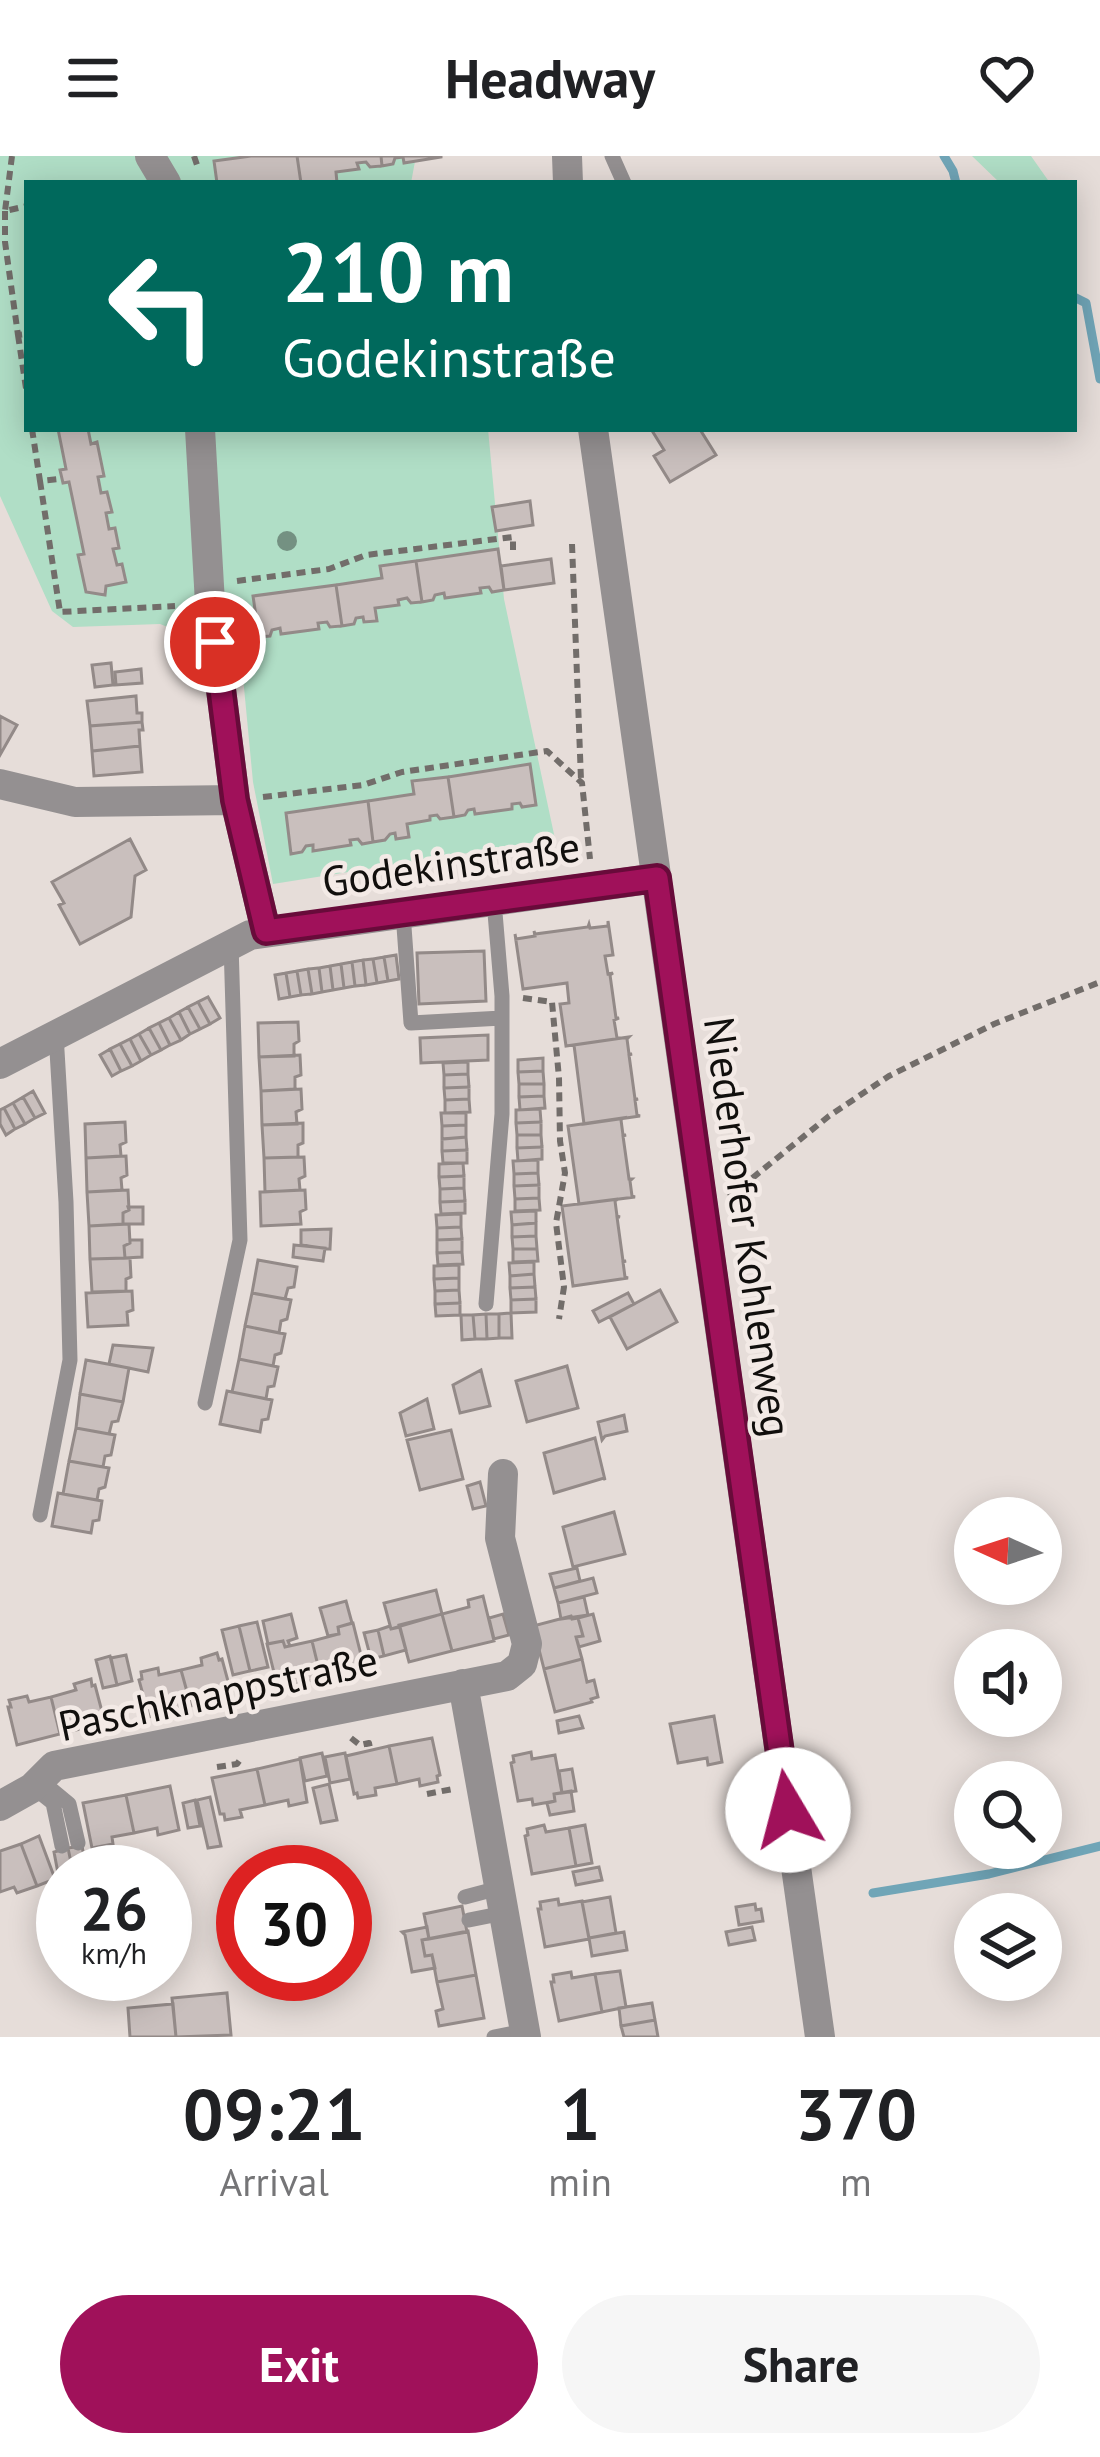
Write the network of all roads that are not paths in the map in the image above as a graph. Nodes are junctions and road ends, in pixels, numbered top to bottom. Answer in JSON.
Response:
{"nodes":[{"id":1,"x":200,"y":432,"type":"edge"},
{"id":2,"x":593,"y":432,"type":"edge"},
{"id":3,"x":0,"y":784,"type":"edge"},
{"id":4,"x":235,"y":800,"type":"junction"},
{"id":5,"x":657,"y":878,"type":"junction"},
{"id":6,"x":494,"y":901,"type":"junction"},
{"id":7,"x":403,"y":913,"type":"junction"},
{"id":8,"x":266,"y":931,"type":"junction"},
{"id":9,"x":231,"y":944,"type":"junction"},
{"id":10,"x":502,"y":1018,"type":"junction"},
{"id":11,"x":56,"y":1034,"type":"junction"},
{"id":12,"x":0,"y":1064,"type":"edge"},
{"id":13,"x":486,"y":1304,"type":"dead end"},
{"id":14,"x":205,"y":1403,"type":"dead end"},
{"id":15,"x":503,"y":1474,"type":"dead end"},
{"id":16,"x":40,"y":1515,"type":"dead end"},
{"id":17,"x":464,"y":1684,"type":"junction"},
{"id":18,"x":36,"y":1784,"type":"junction"},
{"id":19,"x":0,"y":1806,"type":"edge"},
{"id":20,"x":70,"y":1844,"type":"dead end"},
{"id":21,"x":465,"y":1897,"type":"dead end"},
{"id":22,"x":502,"y":1901,"type":"junction"},
{"id":23,"x":469,"y":1920,"type":"dead end"},
{"id":24,"x":515,"y":2035,"type":"edge"},
{"id":25,"x":820,"y":2037,"type":"edge"}],
"edges":[{"from":1,"to":4,"type":"street"},
{"from":2,"to":5,"type":"street","name":"Niederhofer Kohlenweg"},
{"from":3,"to":4,"type":"street"},
{"from":4,"to":8,"type":"street"},
{"from":5,"to":6,"type":"street","name":"Godekinstraße"},
{"from":5,"to":25,"type":"street","name":"Niederhofer Kohlenweg"},
{"from":6,"to":7,"type":"street","name":"Godekinstraße"},
{"from":6,"to":10,"type":"lane"},
{"from":7,"to":8,"type":"street","name":"Godekinstraße"},
{"from":7,"to":10,"type":"lane"},
{"from":8,"to":9,"type":"street","name":"Godekinstraße"},
{"from":9,"to":11,"type":"street","name":"Godekinstraße"},
{"from":9,"to":14,"type":"lane"},
{"from":10,"to":13,"type":"lane"},
{"from":11,"to":12,"type":"street","name":"Godekinstraße"},
{"from":11,"to":16,"type":"lane"},
{"from":15,"to":17,"type":"street","name":"Paschknappstraße"},
{"from":17,"to":18,"type":"street","name":"Paschknappstraße"},
{"from":17,"to":22,"type":"street"},
{"from":18,"to":19,"type":"street","name":"Paschknappstraße"},
{"from":18,"to":20,"type":"lane"},
{"from":21,"to":22,"type":"lane"},
{"from":22,"to":23,"type":"lane"},
{"from":22,"to":24,"type":"street"}]}
